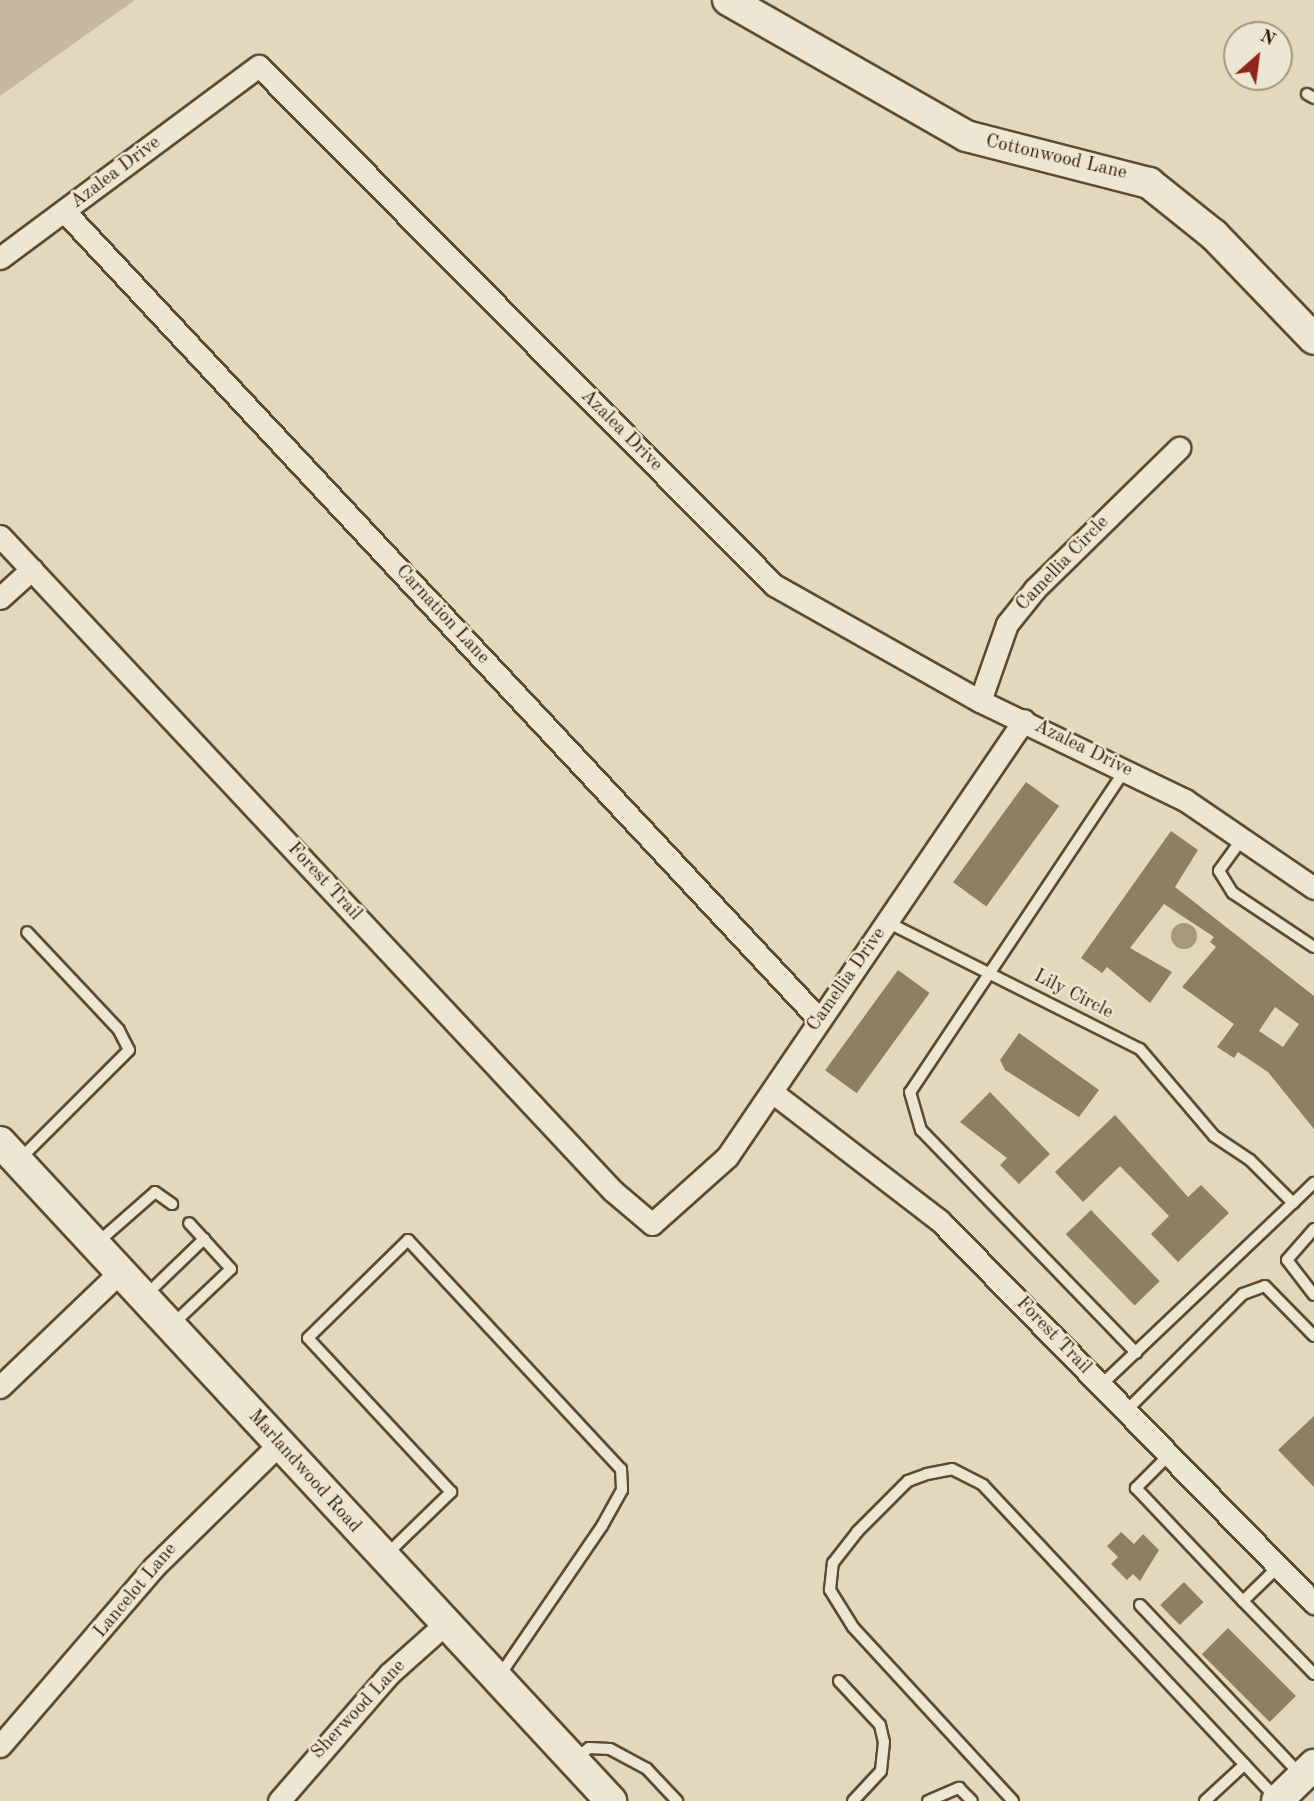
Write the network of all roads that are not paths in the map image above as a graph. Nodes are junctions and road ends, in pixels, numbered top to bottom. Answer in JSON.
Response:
{"nodes":[{"id":1,"x":729,"y":0,"type":"edge"},
{"id":2,"x":65,"y":212,"type":"junction"},
{"id":3,"x":0,"y":258,"type":"edge"},
{"id":4,"x":1314,"y":340,"type":"edge"},
{"id":5,"x":1179,"y":448,"type":"dead end"},
{"id":6,"x":0,"y":536,"type":"edge"},
{"id":7,"x":32,"y":569,"type":"junction"},
{"id":8,"x":0,"y":598,"type":"edge"},
{"id":9,"x":980,"y":701,"type":"junction"},
{"id":10,"x":1024,"y":720,"type":"junction"},
{"id":11,"x":1125,"y":770,"type":"junction"},
{"id":12,"x":1242,"y":839,"type":"junction"},
{"id":13,"x":1314,"y":888,"type":"edge"},
{"id":14,"x":887,"y":922,"type":"junction"},
{"id":15,"x":27,"y":932,"type":"dead end"},
{"id":16,"x":1314,"y":947,"type":"edge"},
{"id":17,"x":991,"y":974,"type":"junction"},
{"id":18,"x":818,"y":1018,"type":"junction"},
{"id":19,"x":772,"y":1092,"type":"junction"},
{"id":20,"x":9,"y":1152,"type":"edge"},
{"id":21,"x":1314,"y":1183,"type":"edge"},
{"id":22,"x":172,"y":1203,"type":"dead end"},
{"id":23,"x":1293,"y":1203,"type":"junction"},
{"id":24,"x":189,"y":1223,"type":"dead end"},
{"id":25,"x":652,"y":1224,"type":"joint"},
{"id":26,"x":1314,"y":1229,"type":"edge"},
{"id":27,"x":204,"y":1239,"type":"junction"},
{"id":28,"x":95,"y":1245,"type":"junction"},
{"id":29,"x":120,"y":1272,"type":"junction"},
{"id":30,"x":1314,"y":1294,"type":"edge"},
{"id":31,"x":144,"y":1298,"type":"junction"},
{"id":32,"x":170,"y":1327,"type":"junction"},
{"id":33,"x":1314,"y":1336,"type":"edge"},
{"id":34,"x":1136,"y":1353,"type":"junction"},
{"id":35,"x":1101,"y":1385,"type":"junction"},
{"id":36,"x":0,"y":1387,"type":"edge"},
{"id":37,"x":1126,"y":1411,"type":"junction"},
{"id":38,"x":279,"y":1444,"type":"junction"},
{"id":39,"x":1169,"y":1455,"type":"junction"},
{"id":40,"x":383,"y":1559,"type":"junction"},
{"id":41,"x":1279,"y":1566,"type":"junction"},
{"id":42,"x":1311,"y":1593,"type":"edge"},
{"id":43,"x":1243,"y":1601,"type":"junction"},
{"id":44,"x":1140,"y":1605,"type":"dead end"},
{"id":45,"x":444,"y":1625,"type":"junction"},
{"id":46,"x":1314,"y":1674,"type":"edge"},
{"id":47,"x":496,"y":1680,"type":"junction"},
{"id":48,"x":839,"y":1681,"type":"dead end"},
{"id":49,"x":0,"y":1746,"type":"edge"},
{"id":50,"x":573,"y":1761,"type":"junction"},
{"id":51,"x":1245,"y":1764,"type":"junction"},
{"id":52,"x":1309,"y":1773,"type":"edge"},
{"id":53,"x":1278,"y":1800,"type":"edge"},
{"id":54,"x":279,"y":1801,"type":"edge"},
{"id":55,"x":611,"y":1801,"type":"edge"},
{"id":56,"x":677,"y":1801,"type":"edge"},
{"id":57,"x":853,"y":1801,"type":"edge"},
{"id":58,"x":928,"y":1801,"type":"edge"},
{"id":59,"x":972,"y":1801,"type":"edge"},
{"id":60,"x":1013,"y":1801,"type":"edge"},
{"id":61,"x":1205,"y":1801,"type":"edge"}],
"edges":[{"from":1,"to":4,"type":"street","name":"Cottonwood Lane"},
{"from":2,"to":3,"type":"street","name":"Azalea Drive"},
{"from":2,"to":9,"type":"street","name":"Azalea Drive"},
{"from":2,"to":18,"type":"street","name":"Carnation Lane"},
{"from":5,"to":9,"type":"street","name":"Camellia Circle"},
{"from":6,"to":7,"type":"street","name":"Forest Trail"},
{"from":7,"to":8,"type":"street"},
{"from":7,"to":25,"type":"street","name":"Forest Trail"},
{"from":9,"to":10,"type":"street","name":"Azalea Drive"},
{"from":10,"to":11,"type":"street","name":"Azalea Drive"},
{"from":10,"to":14,"type":"street","name":"Camellia Drive"},
{"from":11,"to":12,"type":"street","name":"Azalea Drive"},
{"from":11,"to":17,"type":"lane"},
{"from":12,"to":13,"type":"street","name":"Azalea Drive"},
{"from":12,"to":16,"type":"lane"},
{"from":14,"to":17,"type":"lane","name":"Lily Circle"},
{"from":14,"to":18,"type":"street","name":"Camellia Drive"},
{"from":15,"to":20,"type":"lane"},
{"from":17,"to":23,"type":"lane","name":"Lily Circle"},
{"from":17,"to":34,"type":"lane"},
{"from":18,"to":19,"type":"street","name":"Camellia Drive"},
{"from":19,"to":25,"type":"street","name":"Camellia Drive"},
{"from":19,"to":35,"type":"street","name":"Forest Trail"},
{"from":20,"to":28,"type":"street","name":"Marlandwood Road"},
{"from":21,"to":23,"type":"lane"},
{"from":22,"to":28,"type":"lane"},
{"from":23,"to":34,"type":"lane"},
{"from":24,"to":27,"type":"lane"},
{"from":26,"to":30,"type":"lane"},
{"from":27,"to":31,"type":"lane"},
{"from":27,"to":32,"type":"lane"},
{"from":28,"to":29,"type":"street","name":"Marlandwood Road"},
{"from":29,"to":31,"type":"street","name":"Marlandwood Road"},
{"from":29,"to":36,"type":"street"},
{"from":31,"to":32,"type":"street","name":"Marlandwood Road"},
{"from":32,"to":38,"type":"street","name":"Marlandwood Road"},
{"from":33,"to":37,"type":"lane"},
{"from":34,"to":35,"type":"lane"},
{"from":35,"to":37,"type":"street","name":"Forest Trail"},
{"from":37,"to":39,"type":"street","name":"Forest Trail"},
{"from":38,"to":40,"type":"street","name":"Marlandwood Road"},
{"from":38,"to":49,"type":"street","name":"Lancelot Lane"},
{"from":39,"to":41,"type":"street","name":"Forest Trail"},
{"from":39,"to":43,"type":"lane"},
{"from":40,"to":45,"type":"street","name":"Marlandwood Road"},
{"from":40,"to":47,"type":"lane"},
{"from":41,"to":42,"type":"street","name":"Forest Trail"},
{"from":41,"to":43,"type":"lane"},
{"from":43,"to":46,"type":"lane"},
{"from":44,"to":52,"type":"lane"},
{"from":45,"to":47,"type":"street","name":"Marlandwood Road"},
{"from":45,"to":54,"type":"street","name":"Sherwood Lane"},
{"from":47,"to":50,"type":"street","name":"Marlandwood Road"},
{"from":48,"to":57,"type":"lane"},
{"from":50,"to":55,"type":"street","name":"Marlandwood Road"},
{"from":50,"to":56,"type":"lane"},
{"from":51,"to":53,"type":"lane"},
{"from":51,"to":60,"type":"lane"},
{"from":51,"to":61,"type":"lane"},
{"from":52,"to":53,"type":"street"},
{"from":58,"to":59,"type":"lane"}]}
